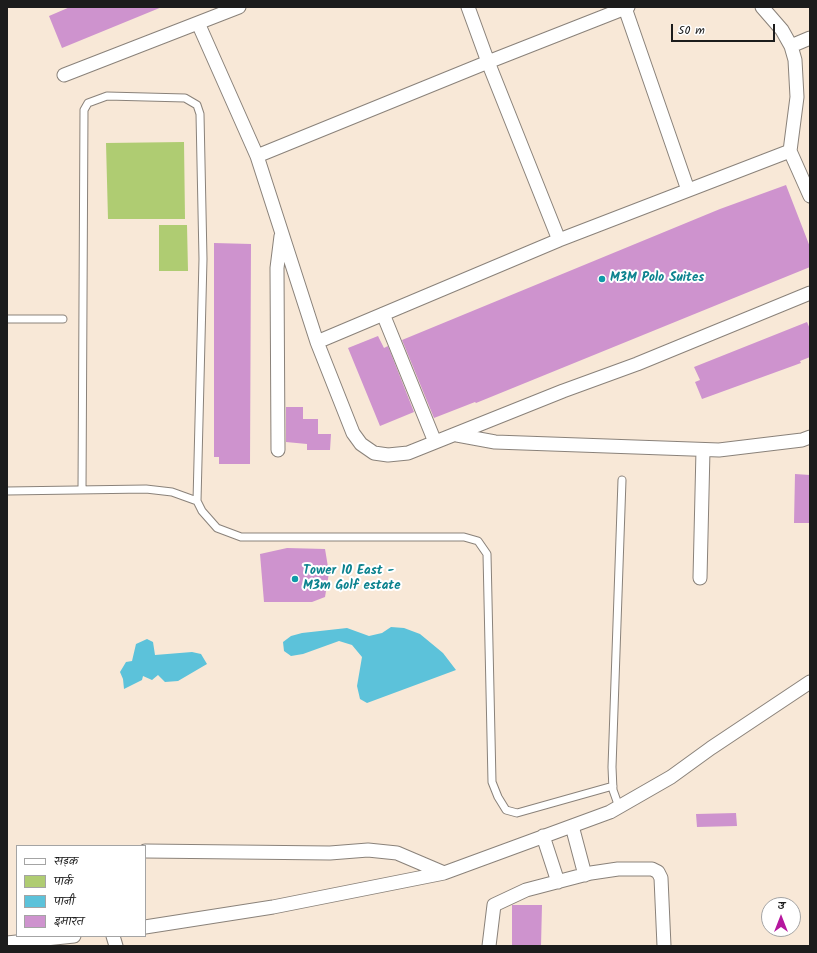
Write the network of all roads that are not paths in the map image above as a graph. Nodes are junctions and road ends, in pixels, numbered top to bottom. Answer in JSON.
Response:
{"nodes":[{"id":1,"x":239,"y":7,"type":"edge"},
{"id":2,"x":468,"y":7,"type":"edge"},
{"id":3,"x":762,"y":7,"type":"edge"},
{"id":4,"x":627,"y":8,"type":"edge"},
{"id":5,"x":198,"y":23,"type":"junction"},
{"id":6,"x":810,"y":38,"type":"edge"},
{"id":7,"x":791,"y":46,"type":"junction"},
{"id":8,"x":488,"y":62,"type":"junction"},
{"id":9,"x":64,"y":75,"type":"dead end"},
{"id":10,"x":790,"y":151,"type":"junction"},
{"id":11,"x":257,"y":156,"type":"junction"},
{"id":12,"x":688,"y":190,"type":"junction"},
{"id":13,"x":810,"y":196,"type":"edge"},
{"id":14,"x":282,"y":234,"type":"junction"},
{"id":15,"x":559,"y":240,"type":"junction"},
{"id":16,"x":810,"y":293,"type":"edge"},
{"id":17,"x":383,"y":314,"type":"junction"},
{"id":18,"x":7,"y":319,"type":"edge"},
{"id":19,"x":63,"y":319,"type":"dead end"},
{"id":20,"x":317,"y":342,"type":"junction"},
{"id":21,"x":457,"y":435,"type":"junction"},
{"id":22,"x":810,"y":437,"type":"edge"},
{"id":23,"x":435,"y":442,"type":"junction"},
{"id":24,"x":278,"y":450,"type":"dead end"},
{"id":25,"x":703,"y":450,"type":"junction"},
{"id":26,"x":622,"y":480,"type":"dead end"},
{"id":27,"x":7,"y":490,"type":"edge"},
{"id":28,"x":82,"y":490,"type":"junction"},
{"id":29,"x":197,"y":501,"type":"junction"},
{"id":30,"x":700,"y":578,"type":"dead end"},
{"id":31,"x":810,"y":682,"type":"edge"},
{"id":32,"x":613,"y":786,"type":"junction"},
{"id":33,"x":619,"y":807,"type":"junction"},
{"id":34,"x":572,"y":826,"type":"junction"},
{"id":35,"x":543,"y":836,"type":"junction"},
{"id":36,"x":146,"y":851,"type":"edge"},
{"id":37,"x":444,"y":874,"type":"junction"},
{"id":38,"x":584,"y":875,"type":"junction"},
{"id":39,"x":558,"y":882,"type":"junction"},
{"id":40,"x":146,"y":927,"type":"edge"},
{"id":41,"x":64,"y":937,"type":"edge"},
{"id":42,"x":7,"y":943,"type":"edge"},
{"id":43,"x":489,"y":946,"type":"edge"},
{"id":44,"x":664,"y":946,"type":"edge"}],
"edges":[{"from":1,"to":5,"type":"street"},
{"from":2,"to":8,"type":"street"},
{"from":3,"to":7,"type":"street"},
{"from":4,"to":8,"type":"street"},
{"from":4,"to":12,"type":"street"},
{"from":5,"to":9,"type":"street"},
{"from":5,"to":11,"type":"street"},
{"from":6,"to":7,"type":"street"},
{"from":7,"to":10,"type":"street"},
{"from":8,"to":11,"type":"street"},
{"from":8,"to":15,"type":"street"},
{"from":10,"to":12,"type":"street"},
{"from":10,"to":13,"type":"street"},
{"from":11,"to":14,"type":"street"},
{"from":12,"to":15,"type":"street"},
{"from":14,"to":20,"type":"street"},
{"from":14,"to":24,"type":"street"},
{"from":15,"to":17,"type":"street"},
{"from":16,"to":21,"type":"street"},
{"from":17,"to":20,"type":"street"},
{"from":17,"to":23,"type":"street"},
{"from":18,"to":19,"type":"lane"},
{"from":20,"to":23,"type":"street"},
{"from":21,"to":23,"type":"street"},
{"from":21,"to":25,"type":"street"},
{"from":22,"to":25,"type":"street"},
{"from":25,"to":30,"type":"street"},
{"from":26,"to":32,"type":"lane"},
{"from":27,"to":28,"type":"lane"},
{"from":28,"to":29,"type":"lane"},
{"from":28,"to":29,"type":"lane"},
{"from":29,"to":32,"type":"lane"},
{"from":31,"to":33,"type":"street"},
{"from":32,"to":33,"type":"lane"},
{"from":33,"to":34,"type":"street"},
{"from":34,"to":35,"type":"street"},
{"from":34,"to":38,"type":"street"},
{"from":35,"to":37,"type":"street"},
{"from":35,"to":39,"type":"street"},
{"from":36,"to":37,"type":"street"},
{"from":37,"to":40,"type":"street"},
{"from":38,"to":39,"type":"street"},
{"from":38,"to":44,"type":"street"},
{"from":39,"to":43,"type":"street"},
{"from":41,"to":42,"type":"street"}]}
